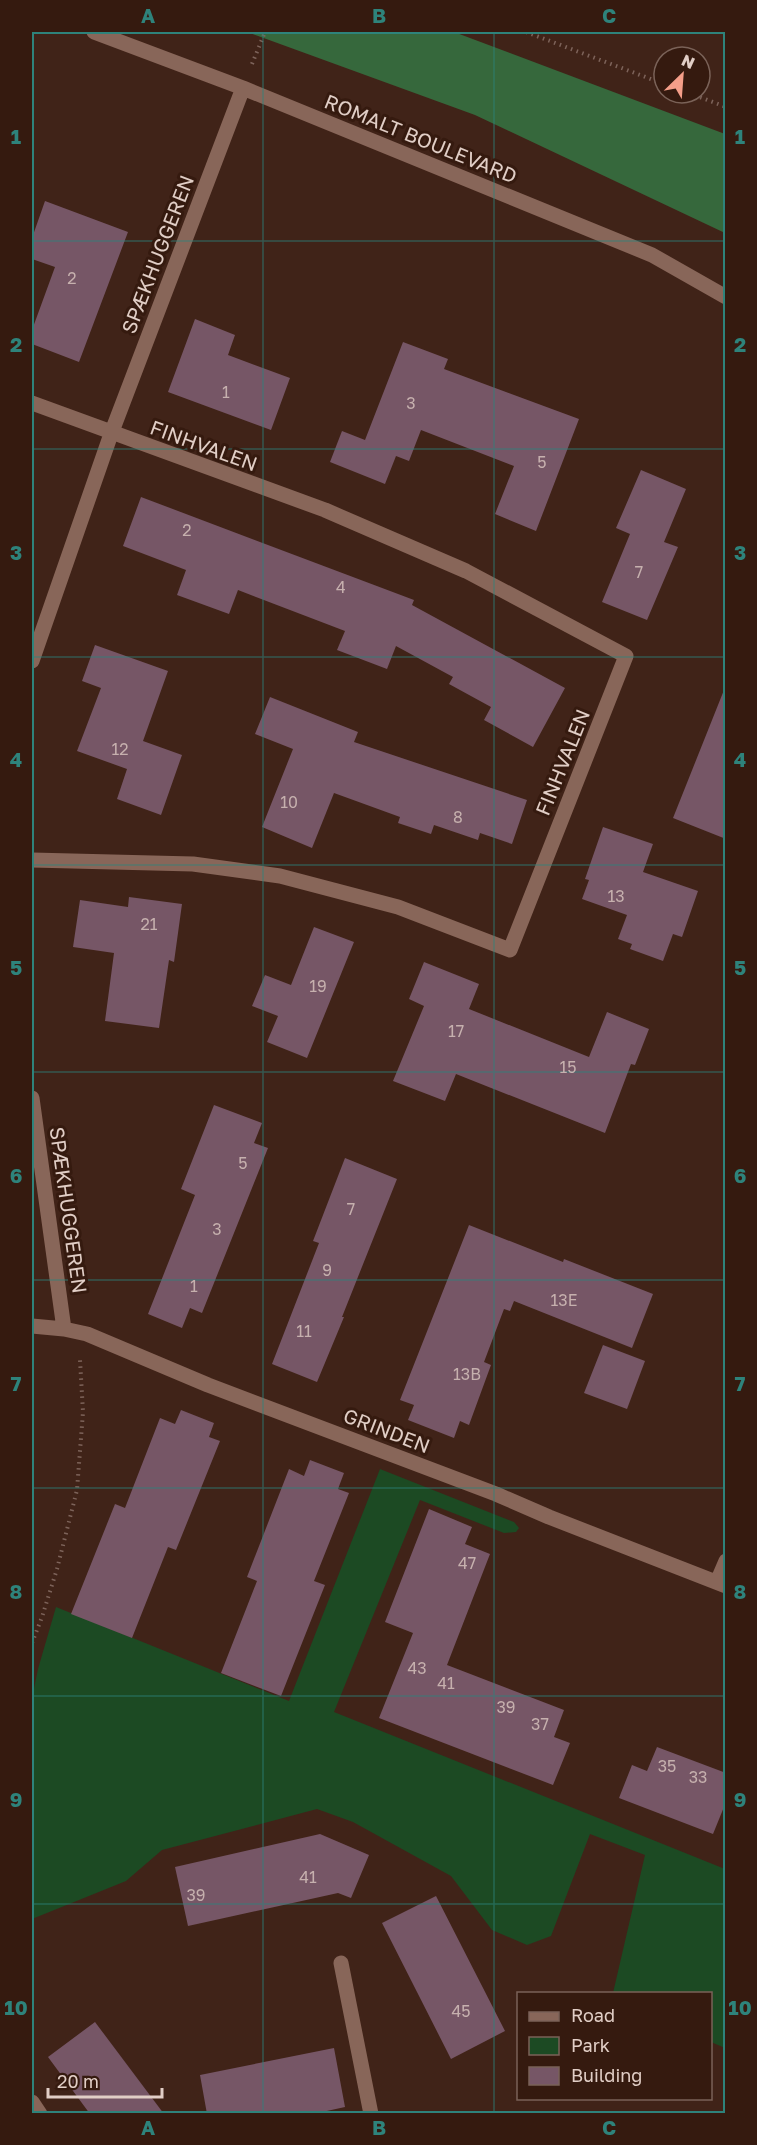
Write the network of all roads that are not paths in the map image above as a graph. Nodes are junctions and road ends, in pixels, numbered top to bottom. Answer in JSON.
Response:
{"nodes":[{"id":1,"x":94,"y":32,"type":"edge"},
{"id":2,"x":243,"y":88,"type":"junction"},
{"id":3,"x":726,"y":297,"type":"edge"},
{"id":4,"x":32,"y":403,"type":"edge"},
{"id":5,"x":111,"y":434,"type":"junction"},
{"id":6,"x":32,"y":661,"type":"edge"},
{"id":7,"x":32,"y":860,"type":"edge"},
{"id":8,"x":32,"y":1098,"type":"edge"},
{"id":9,"x":32,"y":1326,"type":"edge"},
{"id":10,"x":64,"y":1329,"type":"junction"},
{"id":11,"x":726,"y":1561,"type":"edge"},
{"id":12,"x":721,"y":1584,"type":"edge"},
{"id":13,"x":341,"y":1963,"type":"dead end"},
{"id":14,"x":32,"y":2102,"type":"edge"},
{"id":15,"x":40,"y":2114,"type":"edge"},
{"id":16,"x":371,"y":2114,"type":"edge"}],
"edges":[{"from":1,"to":2,"type":"street","name":"ROMALT BOULEVARD"},
{"from":2,"to":3,"type":"street","name":"ROMALT BOULEVARD"},
{"from":2,"to":5,"type":"street","name":"SPÆKHUGGEREN"},
{"from":4,"to":5,"type":"street"},
{"from":5,"to":6,"type":"street","name":"SPÆKHUGGEREN"},
{"from":5,"to":7,"type":"street","name":"FINHVALEN"},
{"from":8,"to":10,"type":"street","name":"SPÆKHUGGEREN"},
{"from":9,"to":10,"type":"street","name":"GRINDEN"},
{"from":10,"to":12,"type":"street","name":"GRINDEN"},
{"from":11,"to":12,"type":"street"},
{"from":13,"to":16,"type":"street"},
{"from":14,"to":15,"type":"street"}]}
